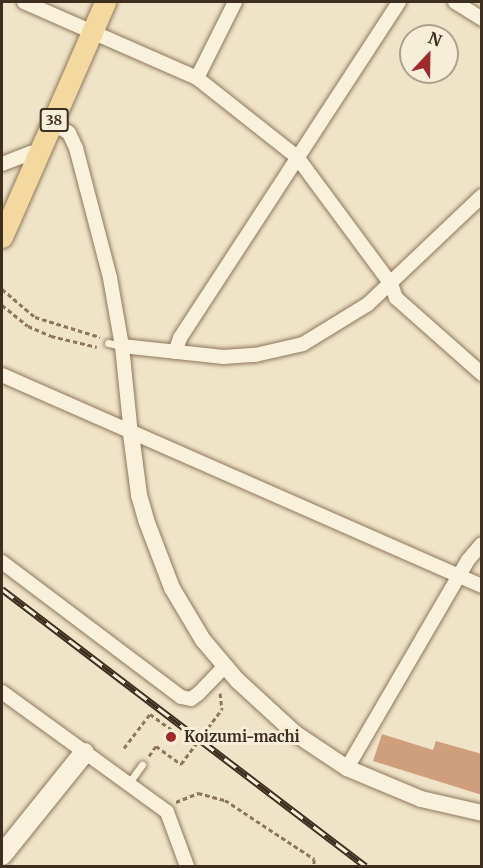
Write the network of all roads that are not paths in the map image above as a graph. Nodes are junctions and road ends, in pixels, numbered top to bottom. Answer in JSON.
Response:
{"nodes":[{"id":1,"x":24,"y":2,"type":"edge"},
{"id":2,"x":105,"y":2,"type":"edge"},
{"id":3,"x":236,"y":2,"type":"edge"},
{"id":4,"x":399,"y":2,"type":"edge"},
{"id":5,"x":455,"y":2,"type":"edge"},
{"id":6,"x":482,"y":19,"type":"edge"},
{"id":7,"x":92,"y":32,"type":"junction"},
{"id":8,"x":196,"y":78,"type":"junction"},
{"id":9,"x":53,"y":124,"type":"junction"},
{"id":10,"x":39,"y":155,"type":"junction"},
{"id":11,"x":297,"y":157,"type":"junction"},
{"id":12,"x":2,"y":164,"type":"edge"},
{"id":13,"x":482,"y":196,"type":"edge"},
{"id":14,"x":2,"y":237,"type":"edge"},
{"id":15,"x":391,"y":284,"type":"junction"},
{"id":16,"x":108,"y":343,"type":"road end"},
{"id":17,"x":122,"y":346,"type":"junction"},
{"id":18,"x":175,"y":352,"type":"junction"},
{"id":19,"x":482,"y":374,"type":"edge"},
{"id":20,"x":2,"y":375,"type":"edge"},
{"id":21,"x":131,"y":434,"type":"junction"},
{"id":22,"x":482,"y":544,"type":"edge"},
{"id":23,"x":2,"y":562,"type":"edge"},
{"id":24,"x":459,"y":576,"type":"junction"},
{"id":25,"x":482,"y":586,"type":"edge"},
{"id":26,"x":225,"y":666,"type":"junction"},
{"id":27,"x":2,"y":692,"type":"edge"},
{"id":28,"x":84,"y":753,"type":"junction"},
{"id":29,"x":142,"y":765,"type":"road end"},
{"id":30,"x":347,"y":768,"type":"junction"},
{"id":31,"x":128,"y":784,"type":"junction"},
{"id":32,"x":482,"y":813,"type":"edge"},
{"id":33,"x":2,"y":855,"type":"edge"},
{"id":34,"x":187,"y":867,"type":"edge"}],
"edges":[{"from":1,"to":7,"type":"street"},
{"from":2,"to":7,"type":"main road","number":"38"},
{"from":3,"to":8,"type":"street"},
{"from":4,"to":11,"type":"street"},
{"from":5,"to":6,"type":"street"},
{"from":7,"to":8,"type":"street"},
{"from":7,"to":9,"type":"main road","number":"38"},
{"from":8,"to":11,"type":"street"},
{"from":9,"to":10,"type":"main road","number":"38"},
{"from":9,"to":17,"type":"street"},
{"from":10,"to":12,"type":"street"},
{"from":10,"to":14,"type":"main road","number":"38"},
{"from":11,"to":15,"type":"street"},
{"from":11,"to":18,"type":"street"},
{"from":13,"to":15,"type":"street"},
{"from":15,"to":18,"type":"street"},
{"from":15,"to":19,"type":"street"},
{"from":16,"to":17,"type":"lane"},
{"from":17,"to":18,"type":"street"},
{"from":17,"to":21,"type":"street"},
{"from":20,"to":21,"type":"street"},
{"from":21,"to":24,"type":"street"},
{"from":21,"to":26,"type":"street"},
{"from":22,"to":24,"type":"street"},
{"from":23,"to":26,"type":"street"},
{"from":24,"to":25,"type":"street"},
{"from":24,"to":30,"type":"street"},
{"from":26,"to":30,"type":"street"},
{"from":27,"to":28,"type":"street"},
{"from":28,"to":31,"type":"street"},
{"from":28,"to":33,"type":"main road"},
{"from":29,"to":31,"type":"lane"},
{"from":30,"to":32,"type":"street"},
{"from":31,"to":34,"type":"street"}]}
